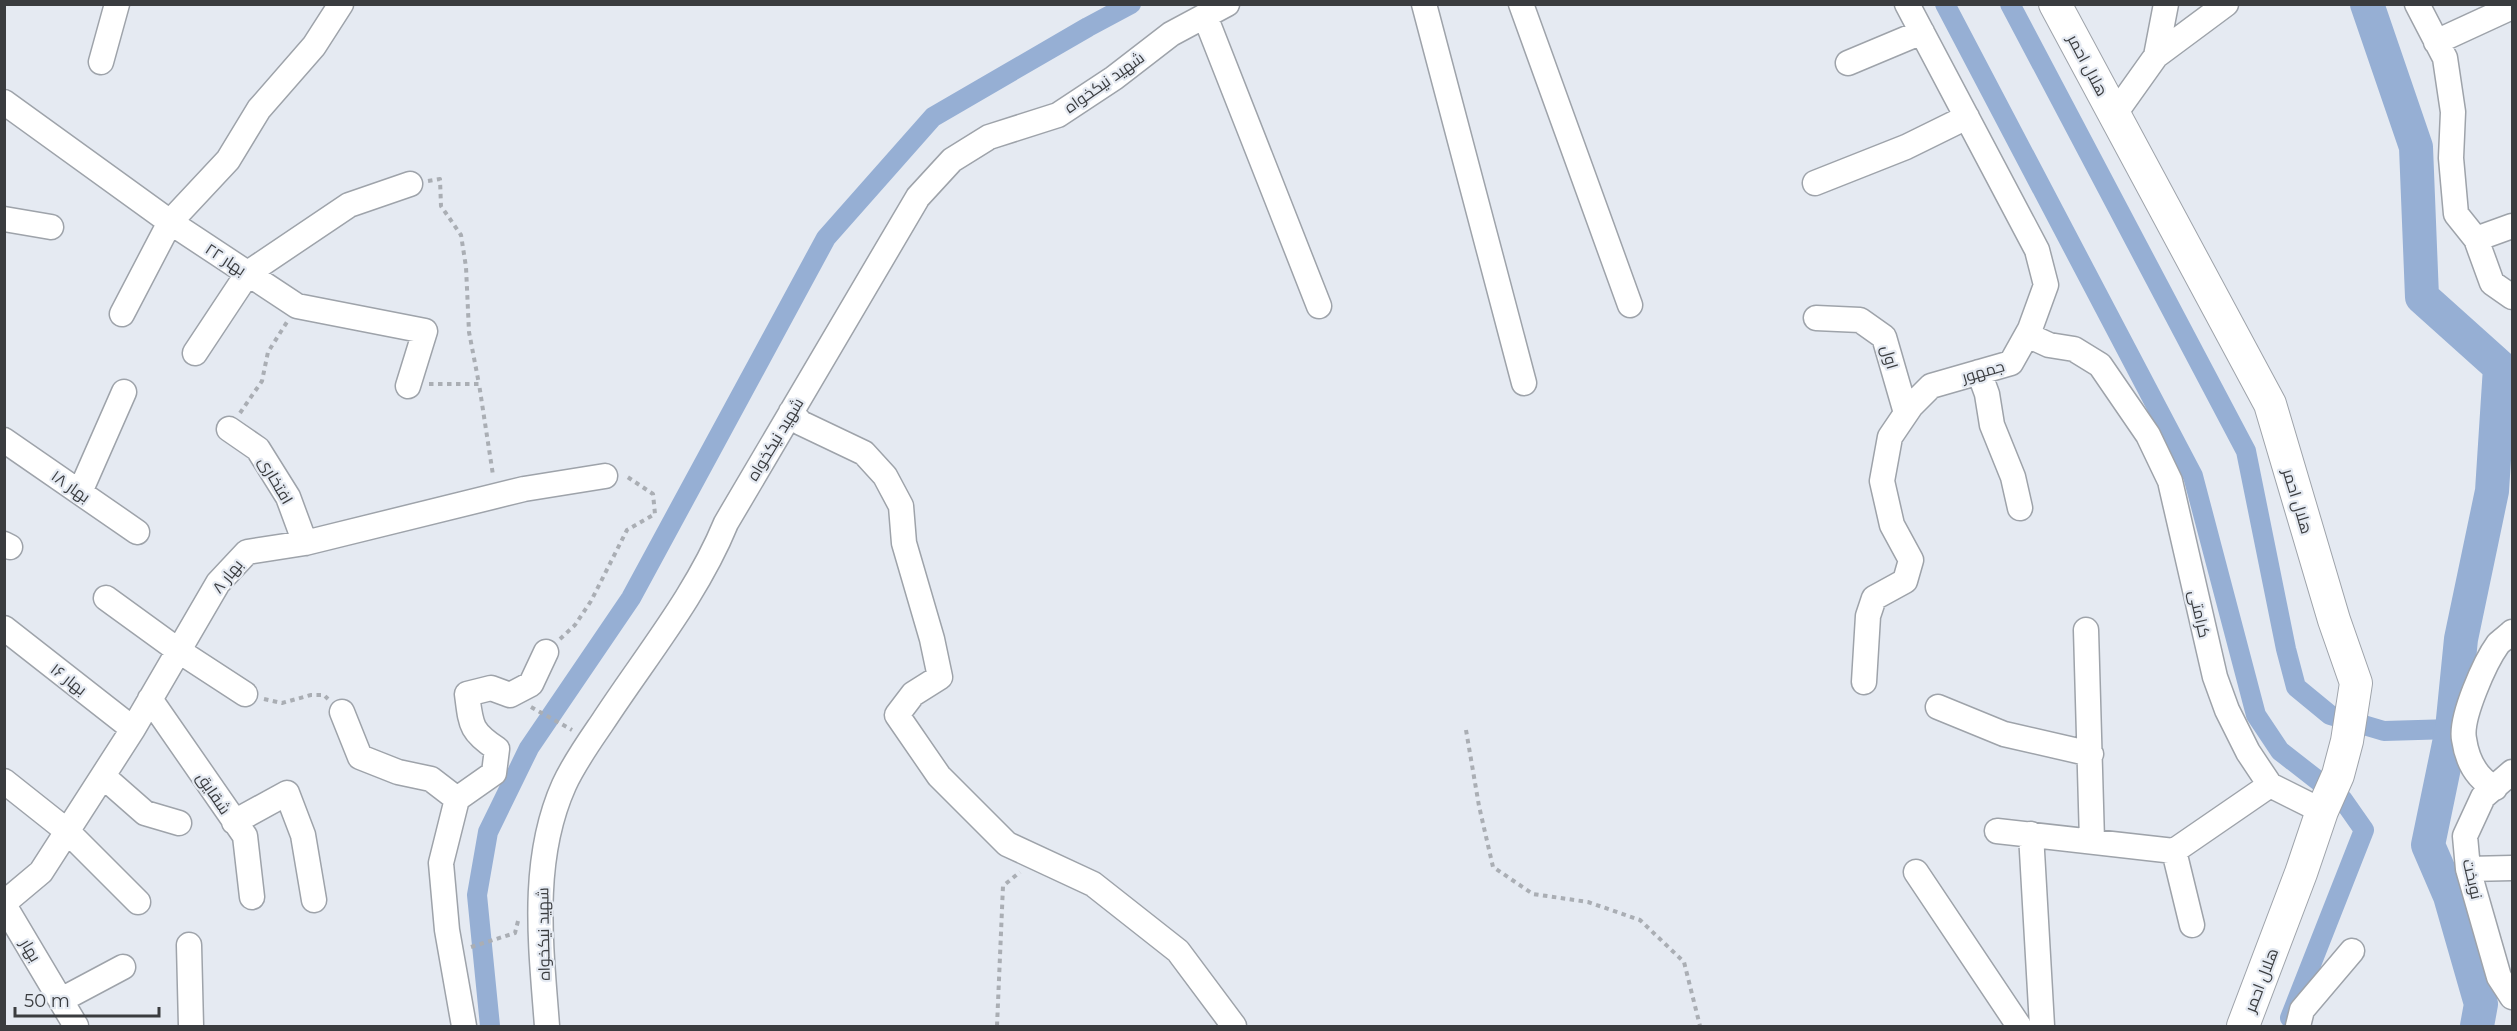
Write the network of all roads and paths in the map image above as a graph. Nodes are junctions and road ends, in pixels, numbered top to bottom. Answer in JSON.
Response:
{"nodes":[{"id":1,"x":117,"y":4,"type":"edge"},
{"id":2,"x":341,"y":4,"type":"edge"},
{"id":3,"x":1227,"y":4,"type":"edge"},
{"id":4,"x":1424,"y":4,"type":"edge"},
{"id":5,"x":1521,"y":4,"type":"edge"},
{"id":6,"x":1907,"y":4,"type":"edge"},
{"id":7,"x":2055,"y":4,"type":"edge"},
{"id":8,"x":2166,"y":4,"type":"edge"},
{"id":9,"x":2226,"y":4,"type":"edge"},
{"id":10,"x":2417,"y":4,"type":"edge"},
{"id":11,"x":2512,"y":7,"type":"edge"},
{"id":12,"x":1205,"y":16,"type":"junction"},
{"id":13,"x":1922,"y":32,"type":"junction"},
{"id":14,"x":2436,"y":42,"type":"junction"},
{"id":15,"x":2156,"y":56,"type":"junction"},
{"id":16,"x":101,"y":62,"type":"dead end"},
{"id":17,"x":1848,"y":63,"type":"dead end"},
{"id":18,"x":4,"y":102,"type":"edge"},
{"id":19,"x":2114,"y":114,"type":"junction"},
{"id":20,"x":1966,"y":117,"type":"junction"},
{"id":21,"x":1815,"y":183,"type":"dead end"},
{"id":22,"x":410,"y":184,"type":"joint"},
{"id":23,"x":4,"y":219,"type":"edge"},
{"id":24,"x":170,"y":222,"type":"junction"},
{"id":25,"x":2512,"y":226,"type":"edge"},
{"id":26,"x":51,"y":227,"type":"dead end"},
{"id":27,"x":2476,"y":239,"type":"junction"},
{"id":28,"x":248,"y":273,"type":"junction"},
{"id":29,"x":2512,"y":297,"type":"edge"},
{"id":30,"x":1630,"y":305,"type":"dead end"},
{"id":31,"x":297,"y":306,"type":"junction"},
{"id":32,"x":1319,"y":306,"type":"dead end"},
{"id":33,"x":122,"y":314,"type":"dead end"},
{"id":34,"x":1816,"y":318,"type":"dead end"},
{"id":35,"x":2027,"y":335,"type":"junction"},
{"id":36,"x":195,"y":353,"type":"dead end"},
{"id":37,"x":1978,"y":372,"type":"junction"},
{"id":38,"x":1524,"y":383,"type":"dead end"},
{"id":39,"x":479,"y":384,"type":"junction"},
{"id":40,"x":408,"y":386,"type":"joint"},
{"id":41,"x":124,"y":392,"type":"dead end"},
{"id":42,"x":791,"y":412,"type":"junction"},
{"id":43,"x":1906,"y":413,"type":"junction"},
{"id":44,"x":229,"y":429,"type":"joint"},
{"id":45,"x":4,"y":440,"type":"edge"},
{"id":46,"x":605,"y":476,"type":"joint"},
{"id":47,"x":80,"y":492,"type":"junction"},
{"id":48,"x":503,"y":494,"type":"junction"},
{"id":49,"x":2020,"y":508,"type":"dead end"},
{"id":50,"x":137,"y":532,"type":"dead end"},
{"id":51,"x":305,"y":543,"type":"junction"},
{"id":52,"x":106,"y":598,"type":"dead end"},
{"id":53,"x":4,"y":628,"type":"edge"},
{"id":54,"x":2086,"y":630,"type":"dead end"},
{"id":55,"x":2512,"y":632,"type":"edge"},
{"id":56,"x":179,"y":651,"type":"junction"},
{"id":57,"x":546,"y":652,"type":"joint"},
{"id":58,"x":1864,"y":682,"type":"dead end"},
{"id":59,"x":245,"y":694,"type":"joint"},
{"id":60,"x":150,"y":699,"type":"junction"},
{"id":61,"x":1938,"y":707,"type":"dead end"},
{"id":62,"x":342,"y":712,"type":"joint"},
{"id":63,"x":546,"y":716,"type":"dead end"},
{"id":64,"x":552,"y":720,"type":"dead end"},
{"id":65,"x":134,"y":729,"type":"junction"},
{"id":66,"x":1466,"y":730,"type":"dead end"},
{"id":67,"x":2091,"y":754,"type":"junction"},
{"id":68,"x":104,"y":777,"type":"junction"},
{"id":69,"x":2504,"y":780,"type":"edge"},
{"id":70,"x":4,"y":781,"type":"edge"},
{"id":71,"x":2270,"y":785,"type":"junction"},
{"id":72,"x":457,"y":799,"type":"junction"},
{"id":73,"x":2322,"y":811,"type":"junction"},
{"id":74,"x":234,"y":822,"type":"junction"},
{"id":75,"x":180,"y":823,"type":"dead end"},
{"id":76,"x":67,"y":831,"type":"junction"},
{"id":77,"x":1997,"y":831,"type":"dead end"},
{"id":78,"x":2031,"y":834,"type":"junction"},
{"id":79,"x":2092,"y":841,"type":"junction"},
{"id":80,"x":2174,"y":851,"type":"junction"},
{"id":81,"x":1036,"y":858,"type":"junction"},
{"id":82,"x":2512,"y":868,"type":"edge"},
{"id":83,"x":2468,"y":869,"type":"junction"},
{"id":84,"x":1916,"y":872,"type":"dead end"},
{"id":85,"x":252,"y":897,"type":"dead end"},
{"id":86,"x":315,"y":900,"type":"dead end"},
{"id":87,"x":138,"y":902,"type":"dead end"},
{"id":88,"x":4,"y":904,"type":"edge"},
{"id":89,"x":539,"y":911,"type":"junction"},
{"id":90,"x":2192,"y":925,"type":"dead end"},
{"id":91,"x":189,"y":945,"type":"dead end"},
{"id":92,"x":479,"y":946,"type":"dead end"},
{"id":93,"x":2352,"y":951,"type":"dead end"},
{"id":94,"x":123,"y":967,"type":"dead end"},
{"id":95,"x":2512,"y":997,"type":"edge"},
{"id":96,"x":61,"y":1000,"type":"junction"},
{"id":97,"x":76,"y":1026,"type":"edge"},
{"id":98,"x":191,"y":1026,"type":"edge"},
{"id":99,"x":464,"y":1026,"type":"edge"},
{"id":100,"x":547,"y":1026,"type":"edge"},
{"id":101,"x":997,"y":1026,"type":"edge"},
{"id":102,"x":1234,"y":1026,"type":"edge"},
{"id":103,"x":1700,"y":1026,"type":"edge"},
{"id":104,"x":2019,"y":1026,"type":"edge"},
{"id":105,"x":2042,"y":1026,"type":"edge"},
{"id":106,"x":2243,"y":1026,"type":"edge"},
{"id":107,"x":2298,"y":1026,"type":"edge"}],
"edges":[{"from":1,"to":16,"type":"street"},
{"from":2,"to":24,"type":"street"},
{"from":3,"to":12,"type":"street","name":"شهید نیکخواه"},
{"from":4,"to":38,"type":"street"},
{"from":5,"to":30,"type":"street"},
{"from":6,"to":13,"type":"street","name":"جمهور"},
{"from":7,"to":19,"type":"main road","name":"هلال احمر"},
{"from":8,"to":15,"type":"street"},
{"from":9,"to":15,"type":"street"},
{"from":10,"to":14,"type":"street"},
{"from":11,"to":14,"type":"street"},
{"from":12,"to":32,"type":"street"},
{"from":12,"to":42,"type":"street","name":"شهید نیکخواه"},
{"from":13,"to":17,"type":"street"},
{"from":13,"to":20,"type":"street","name":"جمهور"},
{"from":14,"to":27,"type":"street"},
{"from":15,"to":19,"type":"street"},
{"from":18,"to":24,"type":"street","name":"بهار ۲۲"},
{"from":19,"to":73,"type":"main road","name":"هلال احمر"},
{"from":20,"to":21,"type":"street"},
{"from":20,"to":35,"type":"street","name":"جمهور"},
{"from":22,"to":28,"type":"street"},
{"from":22,"to":39,"type":"path"},
{"from":23,"to":26,"type":"street"},
{"from":24,"to":28,"type":"street","name":"بهار ۲۲"},
{"from":24,"to":33,"type":"street"},
{"from":25,"to":27,"type":"street"},
{"from":27,"to":29,"type":"street"},
{"from":28,"to":31,"type":"street","name":"بهار ۲۲"},
{"from":28,"to":36,"type":"street"},
{"from":31,"to":40,"type":"street","name":"بهار ۲۲"},
{"from":31,"to":44,"type":"path"},
{"from":34,"to":43,"type":"street","name":"اول"},
{"from":35,"to":37,"type":"street","name":"جمهور"},
{"from":35,"to":71,"type":"street","name":"کرامتی"},
{"from":37,"to":43,"type":"street","name":"جمهور"},
{"from":37,"to":49,"type":"street"},
{"from":39,"to":40,"type":"path"},
{"from":39,"to":48,"type":"path"},
{"from":41,"to":47,"type":"street"},
{"from":42,"to":81,"type":"street"},
{"from":42,"to":89,"type":"street","name":"شهید نیکخواه"},
{"from":43,"to":58,"type":"street","name":"جمهور"},
{"from":44,"to":51,"type":"street","name":"افتخاری"},
{"from":45,"to":47,"type":"street","name":"بهار ۱۸"},
{"from":46,"to":48,"type":"street","name":"بهار ۸"},
{"from":46,"to":57,"type":"path"},
{"from":47,"to":50,"type":"street","name":"بهار ۱۸"},
{"from":48,"to":51,"type":"street","name":"بهار ۸"},
{"from":51,"to":56,"type":"street","name":"بهار ۸"},
{"from":52,"to":56,"type":"street"},
{"from":53,"to":65,"type":"street","name":"بهار ۱۶"},
{"from":54,"to":67,"type":"street"},
{"from":55,"to":69,"type":"street"},
{"from":56,"to":59,"type":"street"},
{"from":56,"to":60,"type":"street","name":"بهار ۸"},
{"from":57,"to":72,"type":"street"},
{"from":59,"to":62,"type":"path"},
{"from":60,"to":65,"type":"street","name":"بهار ۸"},
{"from":60,"to":74,"type":"street","name":"شقایق"},
{"from":61,"to":67,"type":"street"},
{"from":62,"to":72,"type":"street"},
{"from":63,"to":64,"type":"path"},
{"from":65,"to":68,"type":"street","name":"بهار ۸"},
{"from":66,"to":103,"type":"path"},
{"from":67,"to":79,"type":"street"},
{"from":68,"to":75,"type":"street"},
{"from":68,"to":76,"type":"street","name":"بهار ۸"},
{"from":69,"to":83,"type":"street","name":"نوبخت"},
{"from":70,"to":76,"type":"street"},
{"from":71,"to":73,"type":"street"},
{"from":71,"to":80,"type":"street"},
{"from":72,"to":99,"type":"street"},
{"from":73,"to":106,"type":"main road","name":"هلال احمر"},
{"from":74,"to":85,"type":"street","name":"شقایق"},
{"from":74,"to":86,"type":"street"},
{"from":76,"to":87,"type":"street"},
{"from":76,"to":88,"type":"street","name":"بهار ۸"},
{"from":77,"to":78,"type":"street"},
{"from":78,"to":79,"type":"street"},
{"from":78,"to":105,"type":"street"},
{"from":79,"to":80,"type":"street"},
{"from":80,"to":90,"type":"street"},
{"from":81,"to":101,"type":"path"},
{"from":81,"to":102,"type":"street"},
{"from":82,"to":83,"type":"street"},
{"from":83,"to":95,"type":"street","name":"نوبخت"},
{"from":84,"to":104,"type":"street"},
{"from":88,"to":96,"type":"street","name":"بهار"},
{"from":89,"to":92,"type":"path"},
{"from":89,"to":100,"type":"street","name":"شهید نیکخواه"},
{"from":91,"to":98,"type":"street"},
{"from":93,"to":107,"type":"street"},
{"from":94,"to":96,"type":"street"},
{"from":96,"to":97,"type":"street","name":"بهار"}]}
